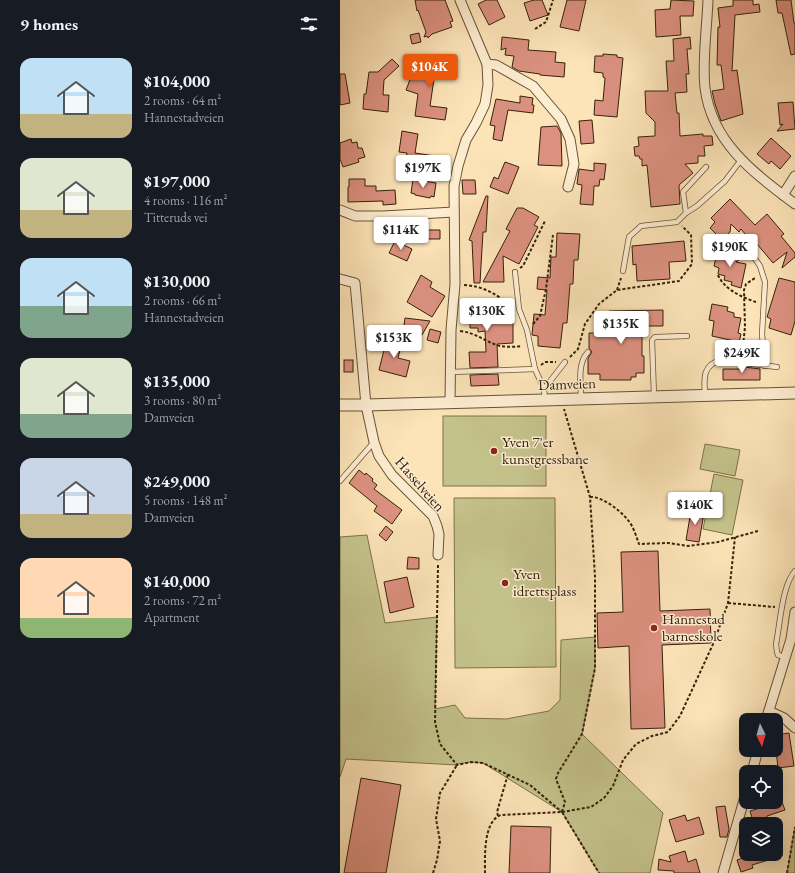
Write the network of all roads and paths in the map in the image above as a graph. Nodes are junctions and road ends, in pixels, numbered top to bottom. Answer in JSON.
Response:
{"nodes":[{"id":1,"x":460,"y":0,"type":"edge"},
{"id":2,"x":553,"y":0,"type":"edge"},
{"id":3,"x":708,"y":0,"type":"edge"},
{"id":4,"x":535,"y":29,"type":"dead end"},
{"id":5,"x":487,"y":64,"type":"junction"},
{"id":6,"x":741,"y":160,"type":"junction"},
{"id":7,"x":706,"y":167,"type":"dead end"},
{"id":8,"x":795,"y":176,"type":"edge"},
{"id":9,"x":568,"y":187,"type":"dead end"},
{"id":10,"x":783,"y":195,"type":"junction"},
{"id":11,"x":795,"y":204,"type":"edge"},
{"id":12,"x":340,"y":210,"type":"edge"},
{"id":13,"x":454,"y":212,"type":"junction"},
{"id":14,"x":686,"y":213,"type":"junction"},
{"id":15,"x":545,"y":221,"type":"dead end"},
{"id":16,"x":677,"y":222,"type":"junction"},
{"id":17,"x":553,"y":235,"type":"dead end"},
{"id":18,"x":741,"y":238,"type":"dead end"},
{"id":19,"x":623,"y":271,"type":"joint"},
{"id":20,"x":515,"y":272,"type":"joint"},
{"id":21,"x":763,"y":273,"type":"junction"},
{"id":22,"x":718,"y":275,"type":"dead end"},
{"id":23,"x":340,"y":279,"type":"edge"},
{"id":24,"x":455,"y":284,"type":"junction"},
{"id":25,"x":617,"y":290,"type":"junction"},
{"id":26,"x":744,"y":298,"type":"junction"},
{"id":27,"x":764,"y":304,"type":"junction"},
{"id":28,"x":519,"y":309,"type":"junction"},
{"id":29,"x":451,"y":330,"type":"junction"},
{"id":30,"x":527,"y":330,"type":"junction"},
{"id":31,"x":687,"y":336,"type":"dead end"},
{"id":32,"x":530,"y":345,"type":"junction"},
{"id":33,"x":588,"y":352,"type":"dead end"},
{"id":34,"x":564,"y":362,"type":"junction"},
{"id":35,"x":741,"y":363,"type":"junction"},
{"id":36,"x":765,"y":366,"type":"junction"},
{"id":37,"x":776,"y":367,"type":"dead end"},
{"id":38,"x":535,"y":369,"type":"junction"},
{"id":39,"x":450,"y":372,"type":"junction"},
{"id":40,"x":795,"y":392,"type":"edge"},
{"id":41,"x":545,"y":394,"type":"junction"},
{"id":42,"x":705,"y":395,"type":"junction"},
{"id":43,"x":654,"y":396,"type":"junction"},
{"id":44,"x":562,"y":399,"type":"junction"},
{"id":45,"x":581,"y":399,"type":"junction"},
{"id":46,"x":450,"y":402,"type":"junction"},
{"id":47,"x":340,"y":405,"type":"edge"},
{"id":48,"x":366,"y":405,"type":"junction"},
{"id":49,"x":374,"y":442,"type":"junction"},
{"id":50,"x":340,"y":481,"type":"edge"},
{"id":51,"x":590,"y":497,"type":"junction"},
{"id":52,"x":758,"y":531,"type":"dead end"},
{"id":53,"x":735,"y":537,"type":"junction"},
{"id":54,"x":438,"y":555,"type":"joint"},
{"id":55,"x":795,"y":571,"type":"edge"},
{"id":56,"x":728,"y":603,"type":"junction"},
{"id":57,"x":783,"y":608,"type":"junction"},
{"id":58,"x":795,"y":612,"type":"edge"},
{"id":59,"x":793,"y":639,"type":"edge"},
{"id":60,"x":785,"y":658,"type":"junction"},
{"id":61,"x":769,"y":711,"type":"joint"},
{"id":62,"x":795,"y":728,"type":"edge"},
{"id":63,"x":457,"y":765,"type":"junction"},
{"id":64,"x":508,"y":774,"type":"junction"},
{"id":65,"x":741,"y":809,"type":"edge"},
{"id":66,"x":562,"y":812,"type":"junction"},
{"id":67,"x":498,"y":816,"type":"junction"},
{"id":68,"x":795,"y":827,"type":"edge"},
{"id":69,"x":433,"y":873,"type":"edge"},
{"id":70,"x":485,"y":873,"type":"edge"},
{"id":71,"x":599,"y":873,"type":"edge"},
{"id":72,"x":723,"y":873,"type":"edge"},
{"id":73,"x":787,"y":873,"type":"edge"}],
"edges":[{"from":1,"to":5,"type":"street"},
{"from":2,"to":4,"type":"path"},
{"from":3,"to":6,"type":"street"},
{"from":5,"to":9,"type":"street"},
{"from":5,"to":13,"type":"street"},
{"from":6,"to":10,"type":"street"},
{"from":6,"to":14,"type":"lane"},
{"from":7,"to":14,"type":"lane"},
{"from":8,"to":10,"type":"street"},
{"from":10,"to":11,"type":"street"},
{"from":12,"to":13,"type":"street"},
{"from":13,"to":24,"type":"street"},
{"from":14,"to":16,"type":"lane"},
{"from":15,"to":20,"type":"path"},
{"from":16,"to":19,"type":"lane"},
{"from":16,"to":25,"type":"path"},
{"from":17,"to":30,"type":"path"},
{"from":18,"to":21,"type":"lane"},
{"from":19,"to":25,"type":"path"},
{"from":20,"to":28,"type":"lane"},
{"from":21,"to":26,"type":"path"},
{"from":21,"to":27,"type":"lane"},
{"from":22,"to":26,"type":"path"},
{"from":23,"to":48,"type":"street","name":"Hasselveien"},
{"from":24,"to":28,"type":"path"},
{"from":24,"to":29,"type":"street"},
{"from":25,"to":34,"type":"path"},
{"from":26,"to":27,"type":"path"},
{"from":26,"to":35,"type":"path"},
{"from":27,"to":36,"type":"lane"},
{"from":28,"to":30,"type":"lane"},
{"from":29,"to":32,"type":"path"},
{"from":29,"to":39,"type":"street"},
{"from":30,"to":32,"type":"lane"},
{"from":31,"to":43,"type":"lane"},
{"from":32,"to":38,"type":"lane"},
{"from":33,"to":45,"type":"lane"},
{"from":34,"to":38,"type":"path"},
{"from":34,"to":41,"type":"lane"},
{"from":35,"to":36,"type":"lane"},
{"from":35,"to":42,"type":"lane"},
{"from":36,"to":37,"type":"lane"},
{"from":38,"to":39,"type":"lane"},
{"from":38,"to":41,"type":"lane"},
{"from":39,"to":46,"type":"street"},
{"from":40,"to":42,"type":"street","name":"Damveien"},
{"from":41,"to":44,"type":"street","name":"Damveien"},
{"from":41,"to":46,"type":"street","name":"Damveien"},
{"from":42,"to":43,"type":"street","name":"Damveien"},
{"from":43,"to":45,"type":"street","name":"Damveien"},
{"from":44,"to":45,"type":"street","name":"Damveien"},
{"from":44,"to":51,"type":"path"},
{"from":46,"to":48,"type":"street","name":"Damveien"},
{"from":47,"to":48,"type":"street","name":"Damveien"},
{"from":48,"to":49,"type":"street","name":"Hasselveien"},
{"from":49,"to":50,"type":"lane"},
{"from":49,"to":54,"type":"street","name":"Hasselveien"},
{"from":51,"to":53,"type":"path"},
{"from":51,"to":66,"type":"path"},
{"from":52,"to":53,"type":"path"},
{"from":53,"to":56,"type":"path"},
{"from":54,"to":63,"type":"path"},
{"from":55,"to":57,"type":"lane"},
{"from":56,"to":57,"type":"path"},
{"from":56,"to":66,"type":"path"},
{"from":57,"to":60,"type":"lane"},
{"from":58,"to":59,"type":"street"},
{"from":59,"to":60,"type":"street"},
{"from":60,"to":61,"type":"street"},
{"from":61,"to":62,"type":"street"},
{"from":63,"to":64,"type":"path"},
{"from":63,"to":69,"type":"path"},
{"from":64,"to":66,"type":"path"},
{"from":64,"to":67,"type":"path"},
{"from":65,"to":72,"type":"street"},
{"from":66,"to":67,"type":"path"},
{"from":66,"to":71,"type":"path"},
{"from":67,"to":70,"type":"path"},
{"from":68,"to":73,"type":"path"}]}
